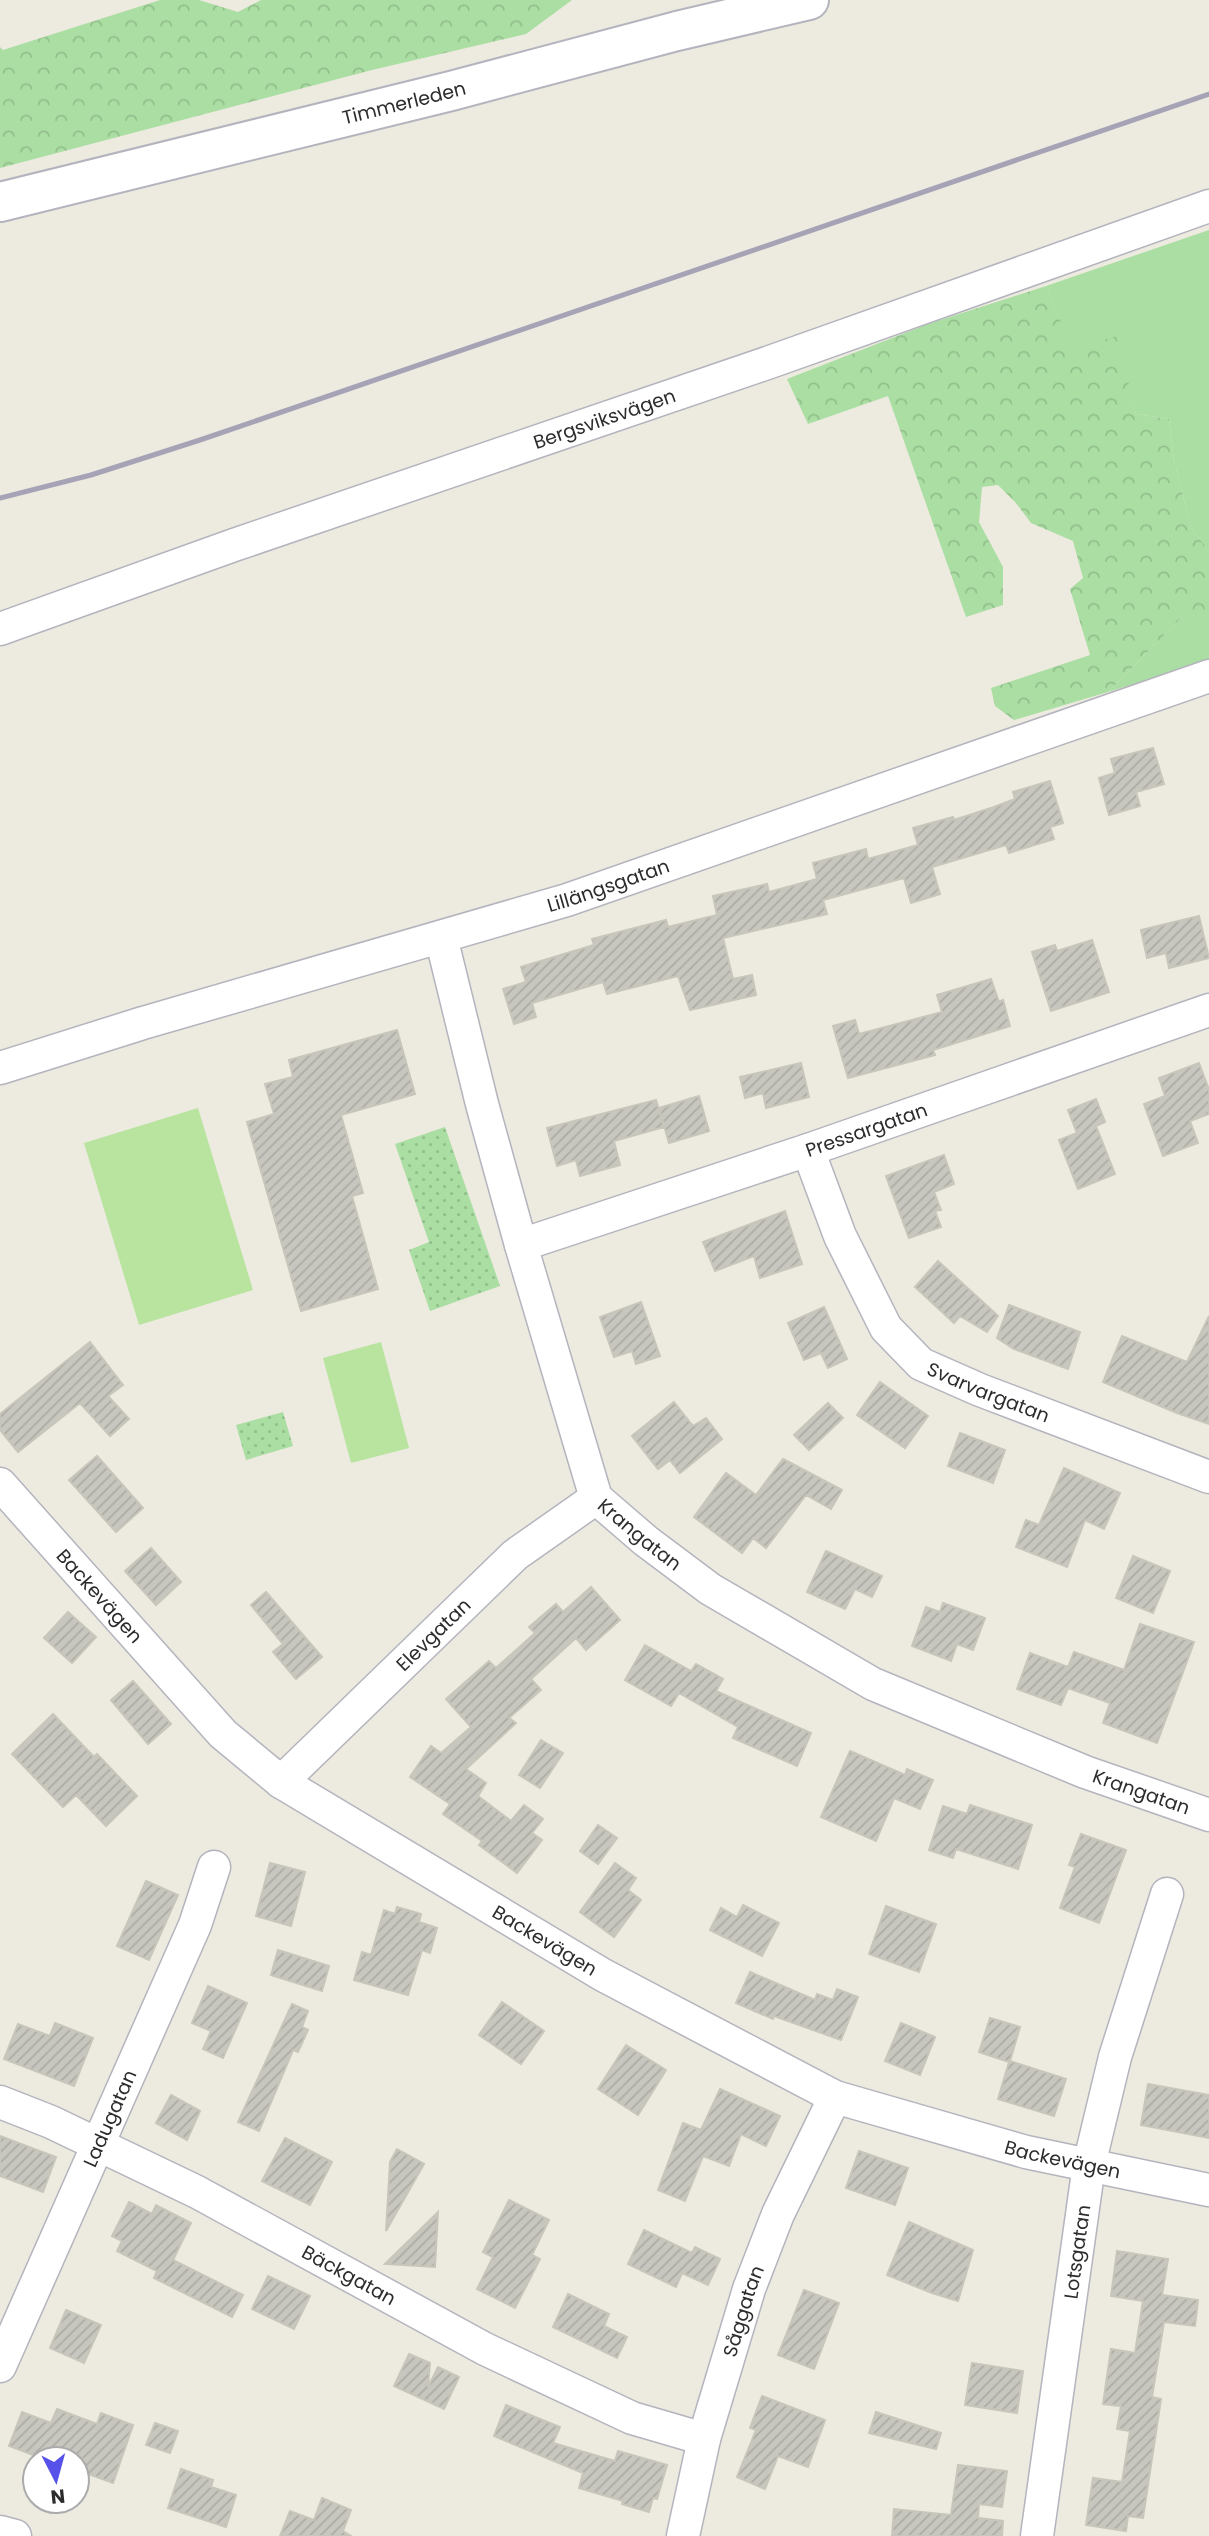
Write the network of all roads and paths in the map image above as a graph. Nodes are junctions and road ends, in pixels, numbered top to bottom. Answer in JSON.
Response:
{"nodes":[{"id":1,"x":809,"y":0,"type":"edge"},
{"id":2,"x":0,"y":202,"type":"edge"},
{"id":3,"x":1209,"y":206,"type":"edge"},
{"id":4,"x":0,"y":629,"type":"edge"},
{"id":5,"x":1209,"y":676,"type":"edge"},
{"id":6,"x":441,"y":937,"type":"junction"},
{"id":7,"x":1209,"y":1010,"type":"edge"},
{"id":8,"x":0,"y":1068,"type":"edge"},
{"id":9,"x":808,"y":1150,"type":"junction"},
{"id":10,"x":521,"y":1245,"type":"junction"},
{"id":11,"x":1209,"y":1477,"type":"edge"},
{"id":12,"x":0,"y":1484,"type":"edge"},
{"id":13,"x":596,"y":1498,"type":"junction"},
{"id":14,"x":281,"y":1782,"type":"junction"},
{"id":15,"x":1209,"y":1815,"type":"edge"},
{"id":16,"x":214,"y":1867,"type":"dead end"},
{"id":17,"x":1167,"y":1894,"type":"dead end"},
{"id":18,"x":835,"y":2097,"type":"junction"},
{"id":19,"x":0,"y":2102,"type":"edge"},
{"id":20,"x":97,"y":2144,"type":"junction"},
{"id":21,"x":1089,"y":2165,"type":"junction"},
{"id":22,"x":1209,"y":2190,"type":"edge"},
{"id":23,"x":0,"y":2366,"type":"edge"},
{"id":24,"x":704,"y":2438,"type":"junction"},
{"id":25,"x":0,"y":2532,"type":"edge"},
{"id":26,"x":15,"y":2536,"type":"edge"},
{"id":27,"x":683,"y":2536,"type":"edge"},
{"id":28,"x":1037,"y":2536,"type":"edge"}],
"edges":[{"from":1,"to":2,"type":"main road","name":"Timmerleden"},
{"from":3,"to":4,"type":"street","name":"Bergsviksvägen"},
{"from":5,"to":6,"type":"street","name":"Lillängsgatan"},
{"from":6,"to":8,"type":"street","name":"Lillängsgatan"},
{"from":6,"to":10,"type":"street","name":"Krangatan"},
{"from":7,"to":9,"type":"street","name":"Pressargatan"},
{"from":9,"to":10,"type":"street","name":"Pressargatan"},
{"from":9,"to":11,"type":"street","name":"Svarvargatan"},
{"from":10,"to":13,"type":"street","name":"Krangatan"},
{"from":12,"to":14,"type":"street","name":"Backevägen"},
{"from":13,"to":14,"type":"street","name":"Elevgatan"},
{"from":13,"to":15,"type":"street","name":"Krangatan"},
{"from":14,"to":18,"type":"street","name":"Backevägen"},
{"from":16,"to":20,"type":"street","name":"Ladugatan"},
{"from":17,"to":21,"type":"street","name":"Lotsgatan"},
{"from":18,"to":21,"type":"street","name":"Backevägen"},
{"from":18,"to":24,"type":"street","name":"Såggatan"},
{"from":19,"to":20,"type":"street","name":"Bäckgatan"},
{"from":20,"to":23,"type":"street","name":"Ladugatan"},
{"from":20,"to":24,"type":"street","name":"Bäckgatan"},
{"from":21,"to":22,"type":"street","name":"Backevägen"},
{"from":21,"to":28,"type":"street","name":"Lotsgatan"},
{"from":24,"to":27,"type":"street","name":"Såggatan"},
{"from":25,"to":26,"type":"street"}]}
